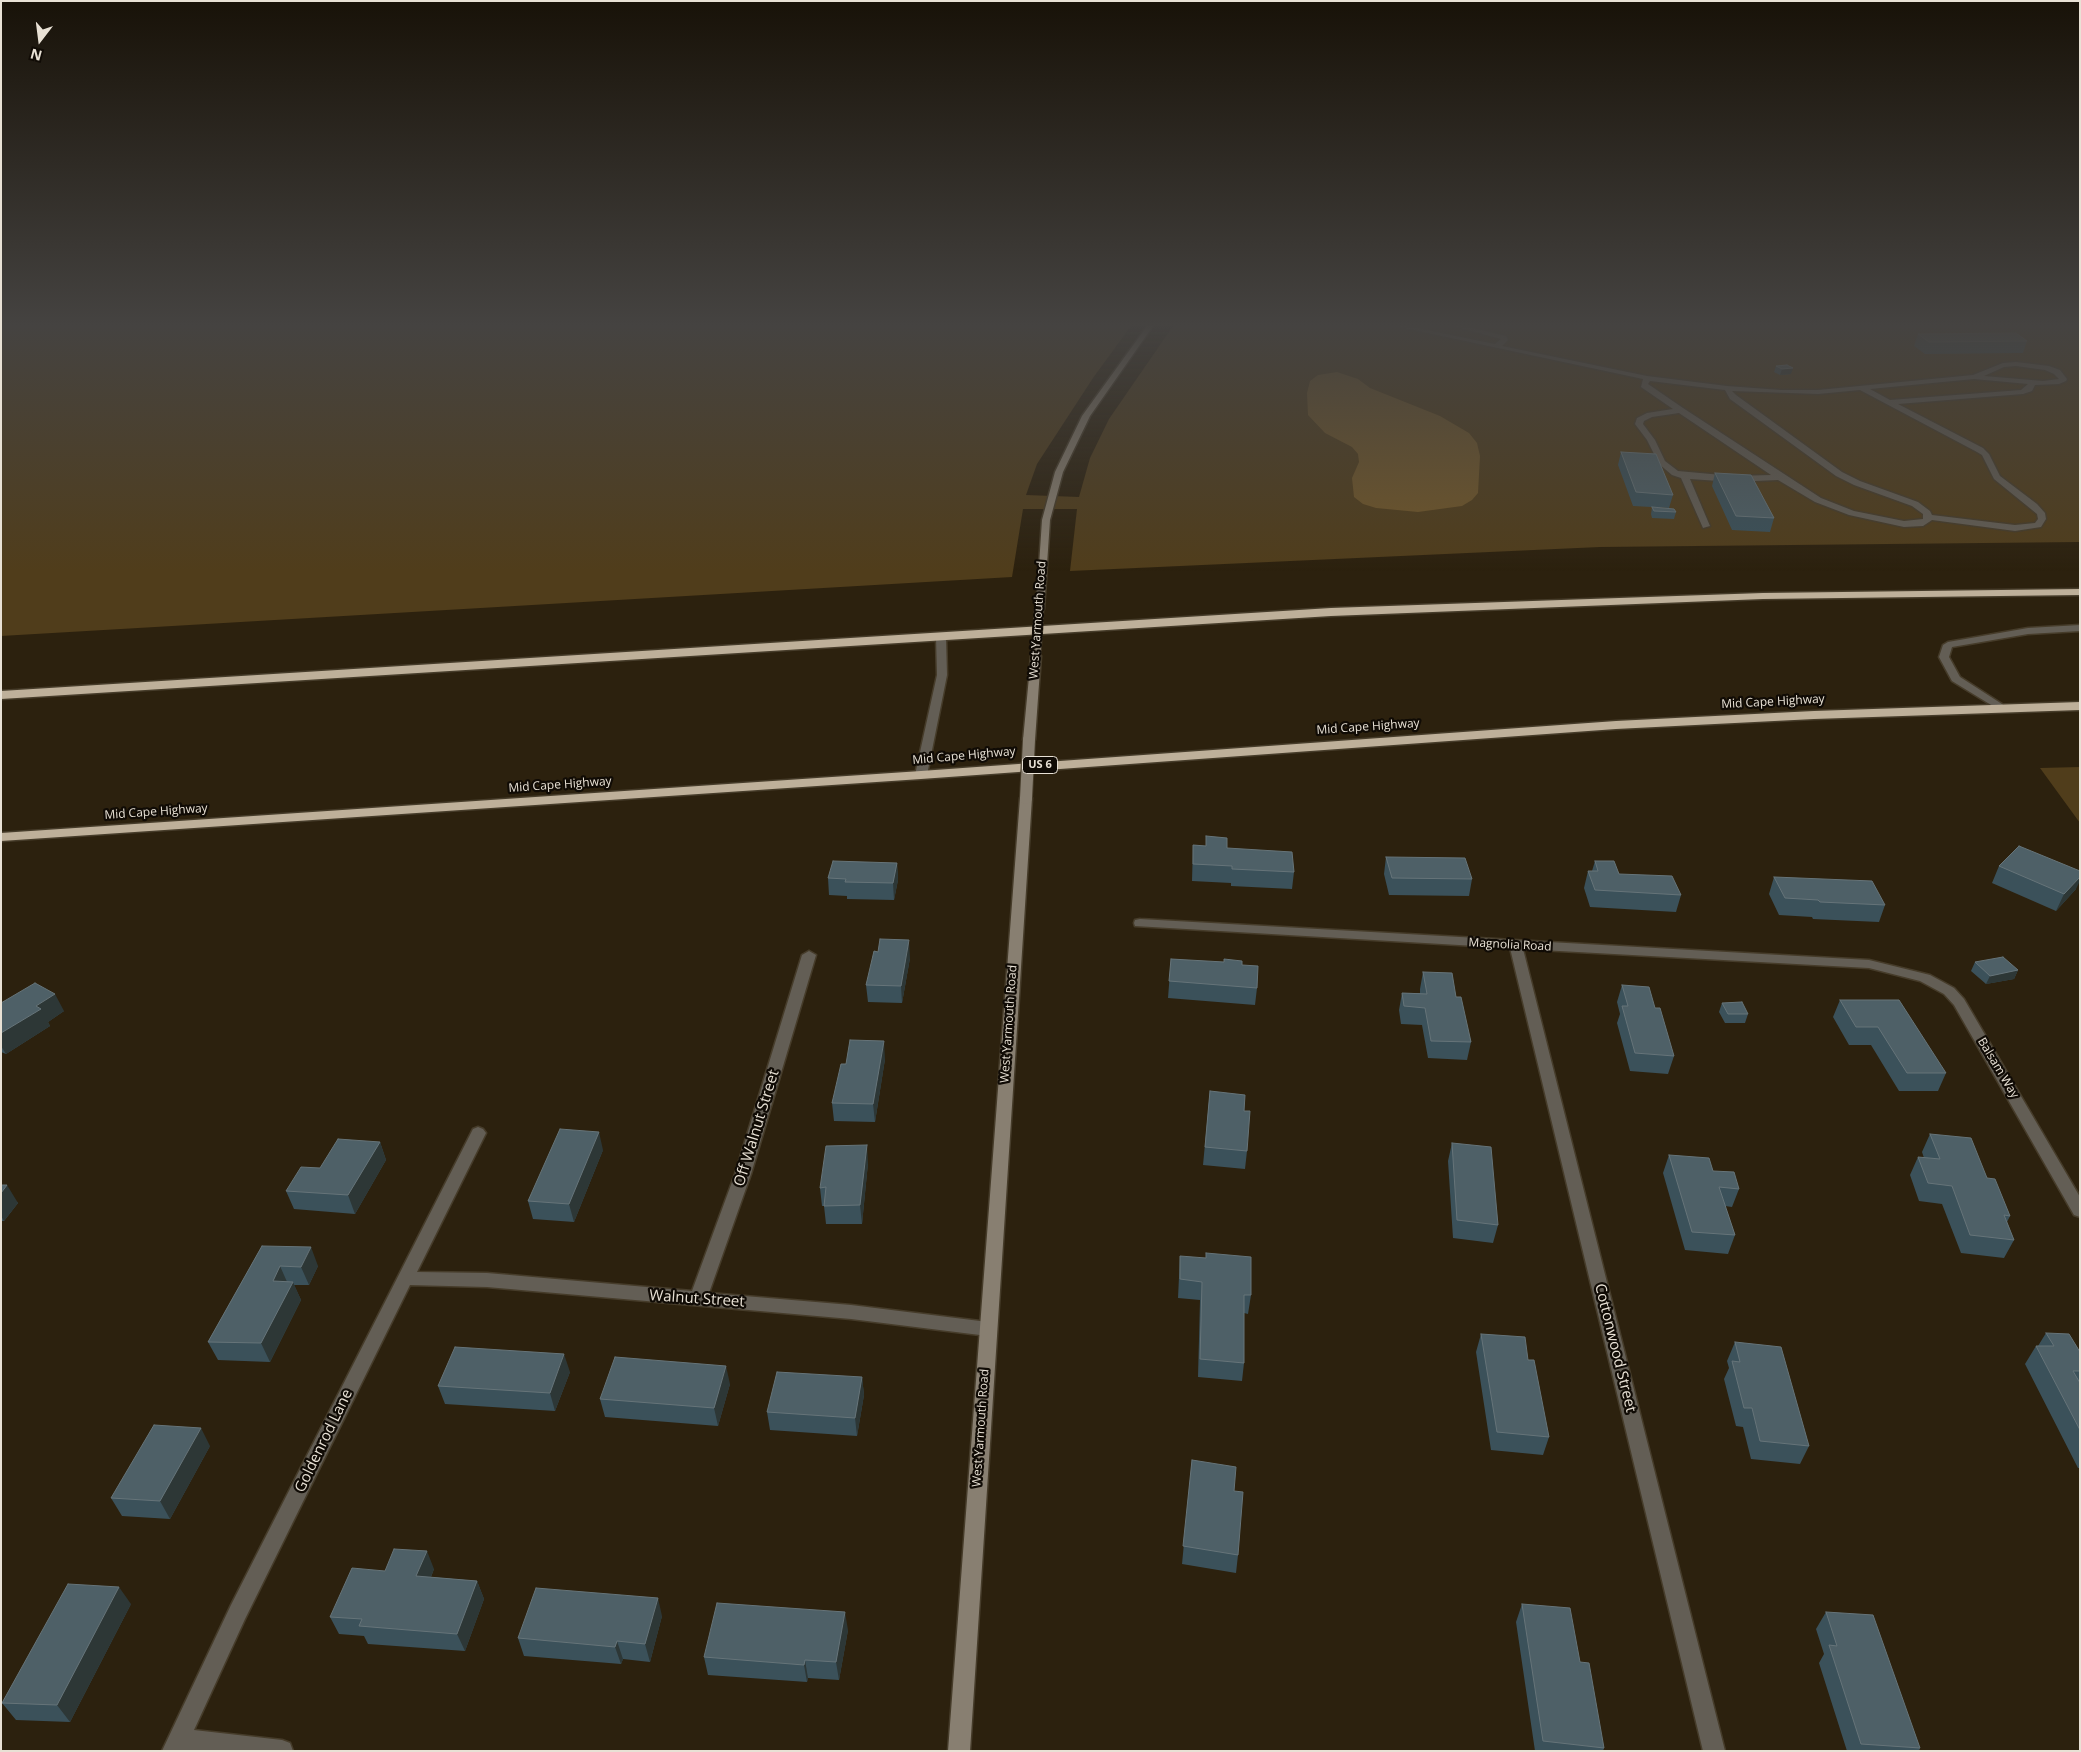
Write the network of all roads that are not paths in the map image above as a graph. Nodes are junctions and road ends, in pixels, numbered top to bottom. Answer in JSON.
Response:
{"nodes":[{"id":1,"x":1092,"y":408,"type":"edge"},
{"id":2,"x":1677,"y":408,"type":"edge"},
{"id":3,"x":1748,"y":408,"type":"edge"},
{"id":4,"x":1901,"y":408,"type":"edge"},
{"id":5,"x":1680,"y":410,"type":"junction"},
{"id":6,"x":1685,"y":476,"type":"junction"},
{"id":7,"x":1780,"y":477,"type":"junction"},
{"id":8,"x":1929,"y":517,"type":"junction"},
{"id":9,"x":1706,"y":526,"type":"dead end"},
{"id":10,"x":2080,"y":592,"type":"edge"},
{"id":11,"x":2080,"y":628,"type":"edge"},
{"id":12,"x":941,"y":638,"type":"junction"},
{"id":13,"x":1,"y":695,"type":"edge"},
{"id":14,"x":2080,"y":706,"type":"edge"},
{"id":15,"x":2001,"y":708,"type":"junction"},
{"id":16,"x":921,"y":775,"type":"junction"},
{"id":17,"x":1,"y":837,"type":"edge"},
{"id":18,"x":1140,"y":923,"type":"dead end"},
{"id":19,"x":1516,"y":946,"type":"junction"},
{"id":20,"x":809,"y":955,"type":"dead end"},
{"id":21,"x":1880,"y":966,"type":"joint"},
{"id":22,"x":478,"y":1133,"type":"dead end"},
{"id":23,"x":2080,"y":1211,"type":"edge"},
{"id":24,"x":406,"y":1278,"type":"junction"},
{"id":25,"x":698,"y":1299,"type":"junction"},
{"id":26,"x":988,"y":1329,"type":"junction"},
{"id":27,"x":176,"y":1745,"type":"edge"},
{"id":28,"x":282,"y":1751,"type":"edge"},
{"id":29,"x":959,"y":1751,"type":"edge"},
{"id":30,"x":1714,"y":1751,"type":"edge"}],
"edges":[{"from":1,"to":26,"type":"main road","name":"West Yarmouth Road","bridge":true},
{"from":2,"to":5,"type":"street"},
{"from":3,"to":8,"type":"street"},
{"from":4,"to":8,"type":"street"},
{"from":5,"to":6,"type":"street"},
{"from":5,"to":7,"type":"street"},
{"from":6,"to":7,"type":"street"},
{"from":6,"to":9,"type":"street"},
{"from":7,"to":8,"type":"street"},
{"from":10,"to":12,"type":"highway"},
{"from":11,"to":15,"type":"street"},
{"from":12,"to":13,"type":"highway"},
{"from":12,"to":16,"type":"street"},
{"from":14,"to":15,"type":"highway","name":"Mid Cape Highway","number":"US 6"},
{"from":15,"to":16,"type":"highway","name":"Mid Cape Highway","number":"US 6"},
{"from":16,"to":17,"type":"highway","name":"Mid Cape Highway","number":"US 6"},
{"from":18,"to":19,"type":"street","name":"Magnolia Road"},
{"from":19,"to":21,"type":"street","name":"Magnolia Road"},
{"from":19,"to":30,"type":"street","name":"Cottonwood Street"},
{"from":20,"to":25,"type":"street","name":"Off Walnut Street"},
{"from":21,"to":23,"type":"street","name":"Balsam Way"},
{"from":22,"to":24,"type":"street","name":"Goldenrod Lane"},
{"from":24,"to":25,"type":"street","name":"Walnut Street"},
{"from":24,"to":27,"type":"street","name":"Goldenrod Lane"},
{"from":25,"to":26,"type":"street","name":"Walnut Street"},
{"from":26,"to":29,"type":"main road","name":"West Yarmouth Road"},
{"from":27,"to":28,"type":"street"}]}
